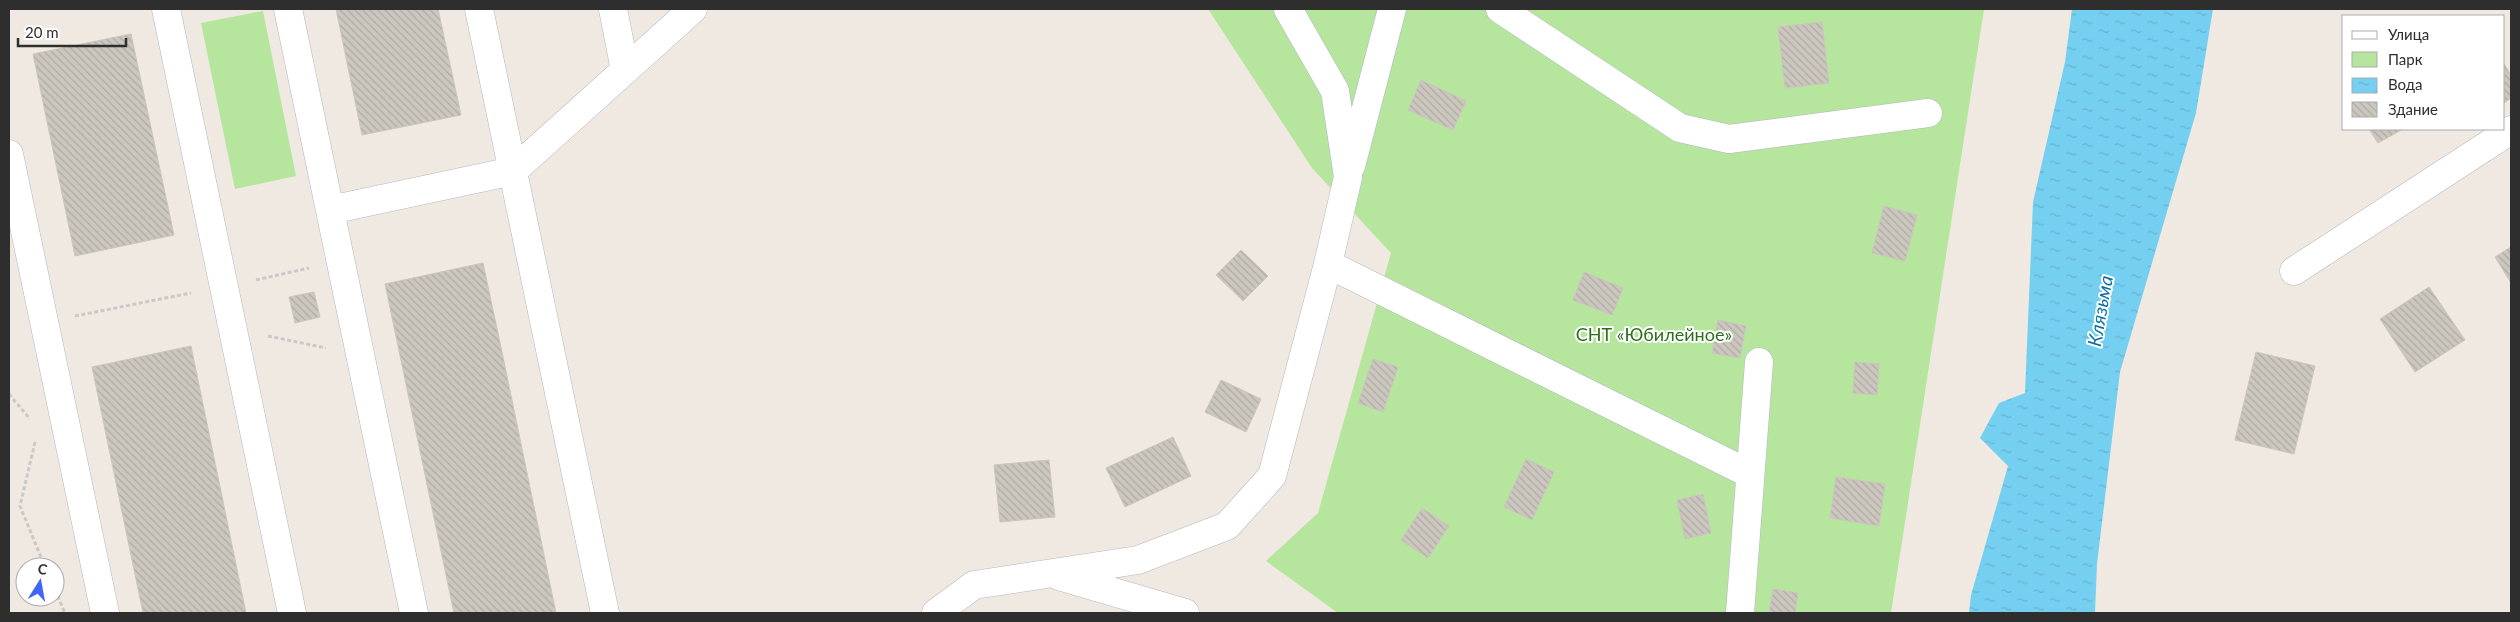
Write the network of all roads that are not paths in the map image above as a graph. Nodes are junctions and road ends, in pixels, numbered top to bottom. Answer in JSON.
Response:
{"nodes":[{"id":1,"x":166,"y":9,"type":"edge"},
{"id":2,"x":288,"y":9,"type":"edge"},
{"id":3,"x":479,"y":9,"type":"edge"},
{"id":4,"x":612,"y":9,"type":"edge"},
{"id":5,"x":693,"y":9,"type":"edge"},
{"id":6,"x":1288,"y":9,"type":"edge"},
{"id":7,"x":1392,"y":9,"type":"edge"},
{"id":8,"x":1500,"y":9,"type":"edge"},
{"id":9,"x":625,"y":70,"type":"junction"},
{"id":10,"x":1928,"y":113,"type":"dead end"},
{"id":11,"x":2511,"y":130,"type":"edge"},
{"id":12,"x":9,"y":154,"type":"edge"},
{"id":13,"x":513,"y":171,"type":"junction"},
{"id":14,"x":1348,"y":177,"type":"junction"},
{"id":15,"x":330,"y":210,"type":"junction"},
{"id":16,"x":1328,"y":264,"type":"junction"},
{"id":17,"x":2294,"y":271,"type":"dead end"},
{"id":18,"x":1758,"y":362,"type":"dead end"},
{"id":19,"x":1750,"y":474,"type":"junction"},
{"id":20,"x":1053,"y":574,"type":"junction"},
{"id":21,"x":105,"y":613,"type":"edge"},
{"id":22,"x":292,"y":613,"type":"edge"},
{"id":23,"x":414,"y":613,"type":"edge"},
{"id":24,"x":605,"y":613,"type":"edge"},
{"id":25,"x":936,"y":613,"type":"edge"},
{"id":26,"x":1185,"y":613,"type":"edge"},
{"id":27,"x":1740,"y":613,"type":"edge"}],
"edges":[{"from":1,"to":22,"type":"street"},
{"from":2,"to":15,"type":"street"},
{"from":3,"to":13,"type":"street"},
{"from":4,"to":9,"type":"street"},
{"from":5,"to":9,"type":"street"},
{"from":6,"to":14,"type":"street"},
{"from":7,"to":14,"type":"street"},
{"from":8,"to":10,"type":"street"},
{"from":9,"to":13,"type":"street"},
{"from":11,"to":17,"type":"street"},
{"from":12,"to":21,"type":"street"},
{"from":13,"to":15,"type":"street"},
{"from":13,"to":24,"type":"street"},
{"from":14,"to":16,"type":"street"},
{"from":15,"to":23,"type":"street"},
{"from":16,"to":19,"type":"street"},
{"from":16,"to":20,"type":"street"},
{"from":18,"to":19,"type":"street"},
{"from":19,"to":27,"type":"street"},
{"from":20,"to":25,"type":"street"},
{"from":20,"to":26,"type":"street"}]}
